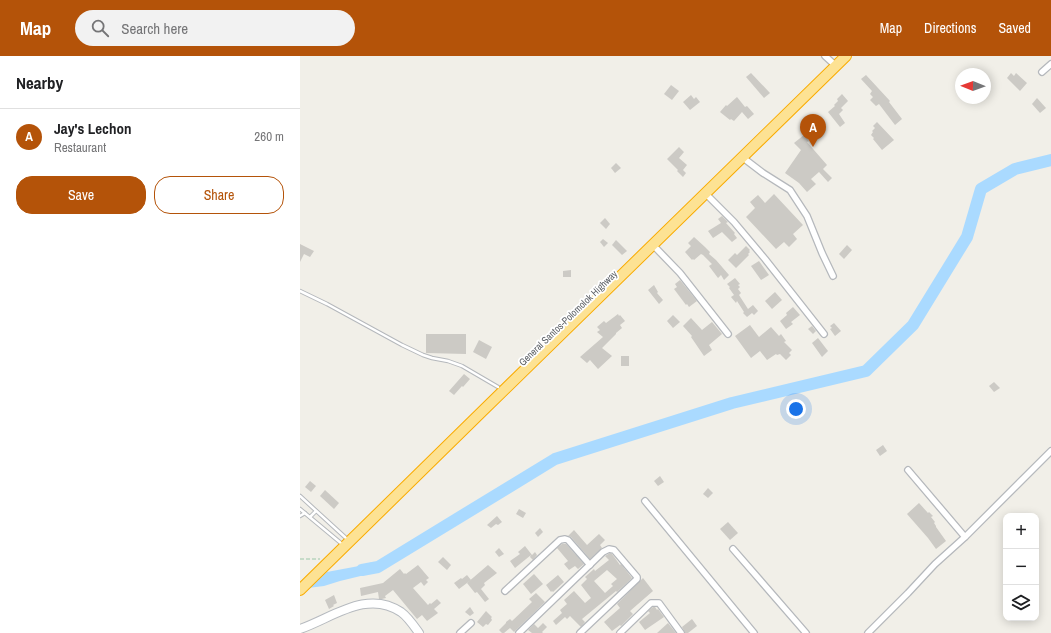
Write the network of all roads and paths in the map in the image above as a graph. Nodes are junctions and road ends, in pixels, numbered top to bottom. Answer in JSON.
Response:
{"nodes":[{"id":1,"x":846,"y":56,"type":"edge"},
{"id":2,"x":832,"y":60,"type":"edge"},
{"id":3,"x":1051,"y":64,"type":"edge"},
{"id":4,"x":1042,"y":72,"type":"dead end"},
{"id":5,"x":742,"y":157,"type":"junction"},
{"id":6,"x":705,"y":193,"type":"junction"},
{"id":7,"x":652,"y":244,"type":"junction"},
{"id":8,"x":833,"y":276,"type":"dead end"},
{"id":9,"x":300,"y":291,"type":"edge"},
{"id":10,"x":728,"y":334,"type":"dead end"},
{"id":11,"x":824,"y":334,"type":"dead end"},
{"id":12,"x":498,"y":387,"type":"junction"},
{"id":13,"x":1051,"y":451,"type":"edge"},
{"id":14,"x":908,"y":470,"type":"dead end"},
{"id":15,"x":300,"y":496,"type":"edge"},
{"id":16,"x":645,"y":501,"type":"dead end"},
{"id":17,"x":300,"y":509,"type":"edge"},
{"id":18,"x":316,"y":511,"type":"junction"},
{"id":19,"x":305,"y":513,"type":"junction"},
{"id":20,"x":300,"y":516,"type":"edge"},
{"id":21,"x":310,"y":517,"type":"junction"},
{"id":22,"x":965,"y":536,"type":"junction"},
{"id":23,"x":344,"y":541,"type":"junction"},
{"id":24,"x":733,"y":548,"type":"dead end"},
{"id":25,"x":300,"y":559,"type":"edge"},
{"id":26,"x":323,"y":561,"type":"junction"},
{"id":27,"x":590,"y":565,"type":"junction"},
{"id":28,"x":300,"y":582,"type":"edge"},
{"id":29,"x":300,"y":590,"type":"edge"},
{"id":30,"x":505,"y":591,"type":"dead end"},
{"id":31,"x":300,"y":622,"type":"edge"},
{"id":32,"x":470,"y":623,"type":"dead end"},
{"id":33,"x":311,"y":624,"type":"junction"},
{"id":34,"x":300,"y":629,"type":"edge"},
{"id":35,"x":419,"y":633,"type":"edge"},
{"id":36,"x":460,"y":633,"type":"edge"},
{"id":37,"x":519,"y":633,"type":"edge"},
{"id":38,"x":580,"y":633,"type":"edge"},
{"id":39,"x":620,"y":633,"type":"edge"},
{"id":40,"x":681,"y":633,"type":"edge"},
{"id":41,"x":754,"y":633,"type":"edge"},
{"id":42,"x":806,"y":633,"type":"edge"},
{"id":43,"x":868,"y":633,"type":"edge"}],
"edges":[{"from":1,"to":2,"type":"highway"},
{"from":2,"to":5,"type":"highway"},
{"from":2,"to":12,"type":"highway","name":"General Santos-Polomolok Highway"},
{"from":3,"to":4,"type":"street"},
{"from":5,"to":6,"type":"highway"},
{"from":5,"to":8,"type":"street"},
{"from":6,"to":7,"type":"highway"},
{"from":6,"to":11,"type":"street"},
{"from":7,"to":10,"type":"street"},
{"from":7,"to":23,"type":"highway"},
{"from":9,"to":12,"type":"lane"},
{"from":12,"to":23,"type":"highway","name":"General Santos-Polomolok Highway"},
{"from":13,"to":22,"type":"street"},
{"from":14,"to":22,"type":"street"},
{"from":15,"to":18,"type":"lane"},
{"from":16,"to":41,"type":"street"},
{"from":17,"to":19,"type":"lane"},
{"from":18,"to":21,"type":"lane"},
{"from":18,"to":23,"type":"lane"},
{"from":19,"to":20,"type":"lane"},
{"from":19,"to":21,"type":"lane"},
{"from":21,"to":23,"type":"lane"},
{"from":22,"to":43,"type":"street"},
{"from":23,"to":26,"type":"highway"},
{"from":24,"to":42,"type":"street"},
{"from":25,"to":26,"type":"path"},
{"from":26,"to":28,"type":"highway"},
{"from":26,"to":29,"type":"highway"},
{"from":27,"to":30,"type":"street"},
{"from":27,"to":37,"type":"street"},
{"from":27,"to":38,"type":"street"},
{"from":31,"to":33,"type":"street"},
{"from":32,"to":36,"type":"street"},
{"from":33,"to":34,"type":"street"},
{"from":33,"to":35,"type":"street"},
{"from":39,"to":40,"type":"street"}]}
